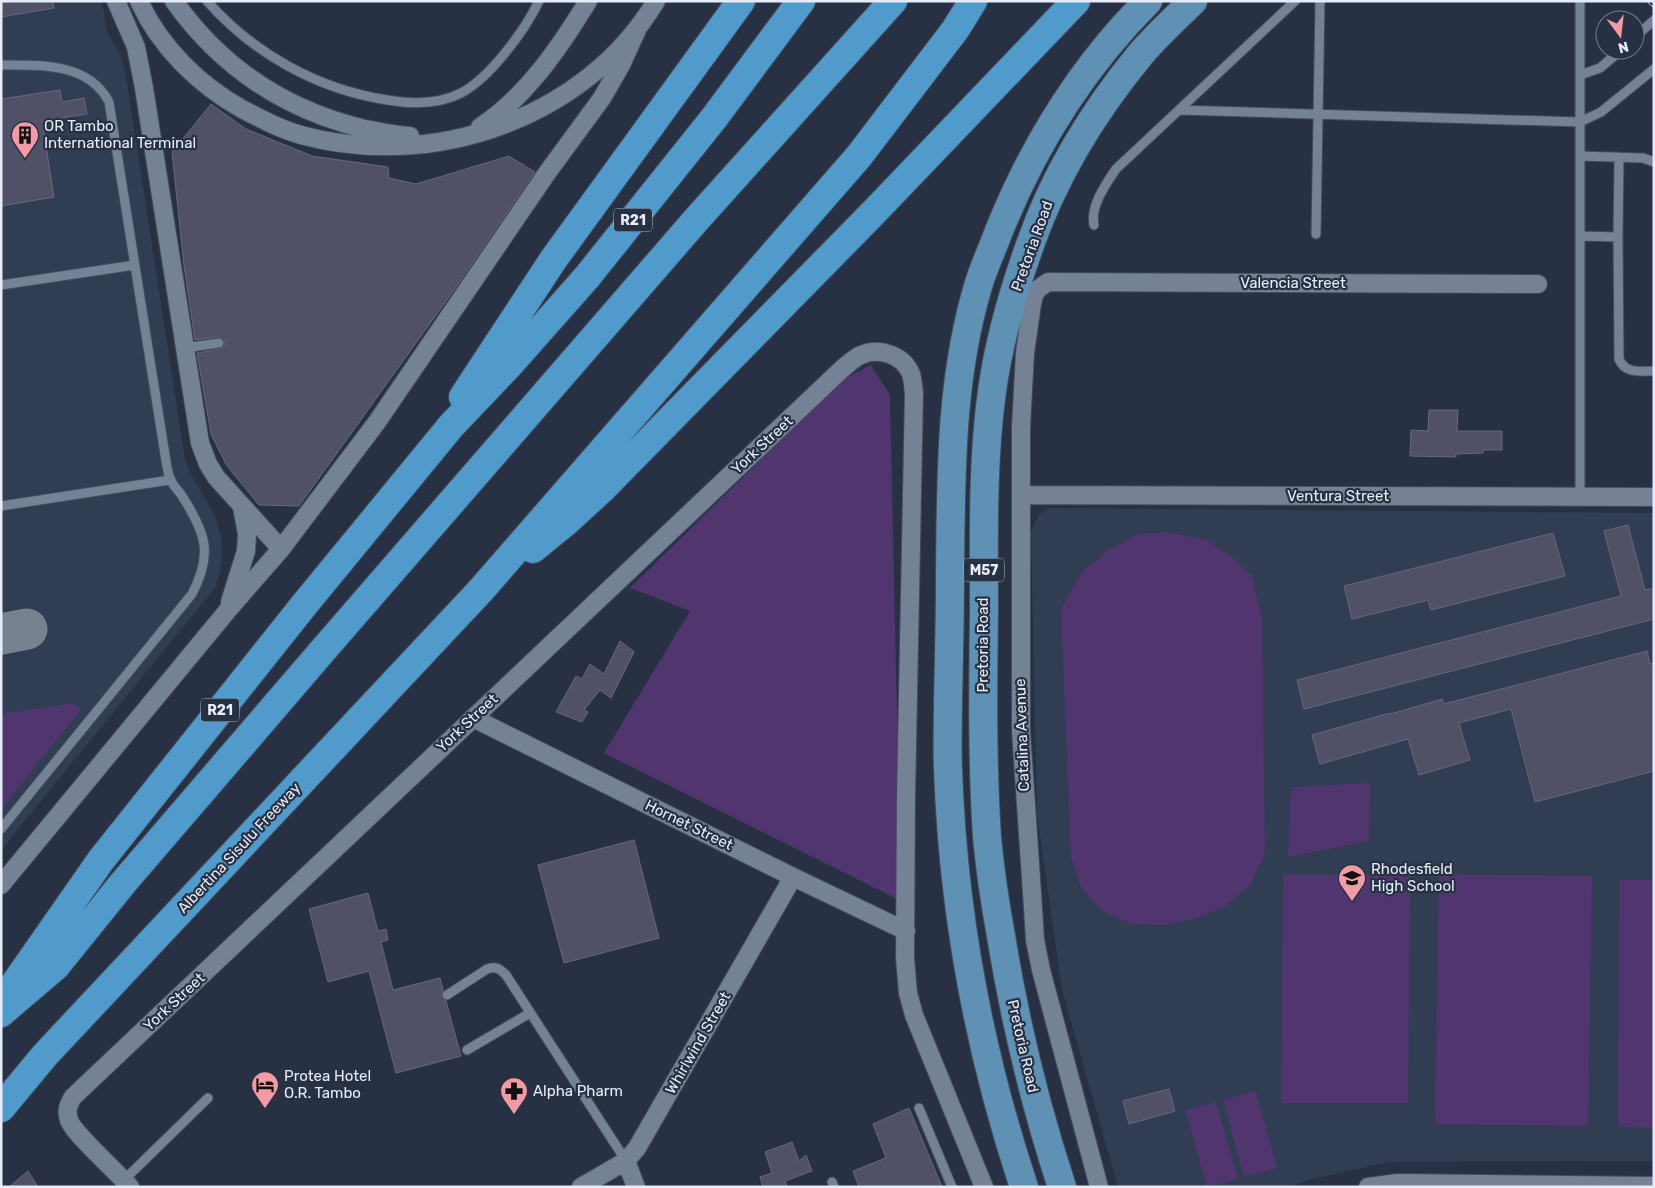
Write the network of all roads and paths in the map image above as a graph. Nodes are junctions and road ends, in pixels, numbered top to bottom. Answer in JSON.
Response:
{"nodes":[{"id":1,"x":116,"y":1,"type":"edge"},
{"id":2,"x":139,"y":1,"type":"edge"},
{"id":3,"x":174,"y":1,"type":"edge"},
{"id":4,"x":208,"y":1,"type":"edge"},
{"id":5,"x":539,"y":1,"type":"edge"},
{"id":6,"x":588,"y":1,"type":"edge"},
{"id":7,"x":656,"y":1,"type":"edge"},
{"id":8,"x":741,"y":1,"type":"edge"},
{"id":9,"x":801,"y":1,"type":"edge"},
{"id":10,"x":892,"y":1,"type":"edge"},
{"id":11,"x":973,"y":1,"type":"edge"},
{"id":12,"x":1076,"y":1,"type":"edge"},
{"id":13,"x":1148,"y":1,"type":"edge"},
{"id":14,"x":1193,"y":1,"type":"edge"},
{"id":15,"x":1295,"y":1,"type":"edge"},
{"id":16,"x":1320,"y":1,"type":"edge"},
{"id":17,"x":1580,"y":1,"type":"edge"},
{"id":18,"x":637,"y":30,"type":"junction"},
{"id":19,"x":1609,"y":60,"type":"edge"},
{"id":20,"x":3,"y":65,"type":"dead end"},
{"id":21,"x":1654,"y":69,"type":"edge"},
{"id":22,"x":1580,"y":75,"type":"junction"},
{"id":23,"x":1179,"y":110,"type":"junction"},
{"id":24,"x":1318,"y":114,"type":"junction"},
{"id":25,"x":1580,"y":122,"type":"junction"},
{"id":26,"x":461,"y":138,"type":"junction"},
{"id":27,"x":1580,"y":156,"type":"junction"},
{"id":28,"x":1619,"y":157,"type":"junction"},
{"id":29,"x":1654,"y":162,"type":"edge"},
{"id":30,"x":1094,"y":225,"type":"dead end"},
{"id":31,"x":1316,"y":234,"type":"dead end"},
{"id":32,"x":1581,"y":236,"type":"junction"},
{"id":33,"x":1618,"y":237,"type":"junction"},
{"id":34,"x":135,"y":264,"type":"junction"},
{"id":35,"x":1048,"y":282,"type":"joint"},
{"id":36,"x":1538,"y":284,"type":"dead end"},
{"id":37,"x":1,"y":285,"type":"edge"},
{"id":38,"x":219,"y":343,"type":"dead end"},
{"id":39,"x":185,"y":348,"type":"junction"},
{"id":40,"x":1654,"y":371,"type":"edge"},
{"id":41,"x":451,"y":426,"type":"junction"},
{"id":42,"x":170,"y":480,"type":"junction"},
{"id":43,"x":1022,"y":495,"type":"junction"},
{"id":44,"x":1580,"y":497,"type":"junction"},
{"id":45,"x":1654,"y":497,"type":"edge"},
{"id":46,"x":1,"y":506,"type":"edge"},
{"id":47,"x":242,"y":507,"type":"junction"},
{"id":48,"x":281,"y":549,"type":"junction"},
{"id":49,"x":481,"y":590,"type":"junction"},
{"id":50,"x":228,"y":610,"type":"junction"},
{"id":51,"x":473,"y":718,"type":"junction"},
{"id":52,"x":1,"y":829,"type":"edge"},
{"id":53,"x":792,"y":877,"type":"junction"},
{"id":54,"x":1,"y":885,"type":"edge"},
{"id":55,"x":906,"y":931,"type":"junction"},
{"id":56,"x":447,"y":995,"type":"dead end"},
{"id":57,"x":1,"y":1003,"type":"edge"},
{"id":58,"x":1,"y":1013,"type":"edge"},
{"id":59,"x":530,"y":1013,"type":"junction"},
{"id":60,"x":466,"y":1050,"type":"dead end"},
{"id":61,"x":208,"y":1098,"type":"dead end"},
{"id":62,"x":1,"y":1108,"type":"edge"},
{"id":63,"x":919,"y":1108,"type":"dead end"},
{"id":64,"x":626,"y":1162,"type":"junction"},
{"id":65,"x":127,"y":1183,"type":"edge"},
{"id":66,"x":1654,"y":1186,"type":"edge"},
{"id":67,"x":581,"y":1187,"type":"edge"},
{"id":68,"x":636,"y":1187,"type":"edge"},
{"id":69,"x":952,"y":1187,"type":"edge"},
{"id":70,"x":984,"y":1187,"type":"edge"},
{"id":71,"x":1024,"y":1187,"type":"edge"},
{"id":72,"x":1062,"y":1187,"type":"edge"},
{"id":73,"x":1099,"y":1187,"type":"edge"},
{"id":74,"x":1368,"y":1187,"type":"edge"}],
"edges":[{"from":1,"to":39,"type":"street"},
{"from":2,"to":26,"type":"street"},
{"from":3,"to":26,"type":"street"},
{"from":4,"to":5,"type":"lane"},
{"from":6,"to":26,"type":"street"},
{"from":7,"to":18,"type":"street"},
{"from":8,"to":41,"type":"highway"},
{"from":9,"to":41,"type":"highway","number":"R21"},
{"from":10,"to":58,"type":"highway"},
{"from":11,"to":49,"type":"highway"},
{"from":12,"to":49,"type":"highway"},
{"from":13,"to":71,"type":"main road","number":"M57"},
{"from":14,"to":72,"type":"main road","name":"Pretoria Road","number":"M57"},
{"from":15,"to":23,"type":"lane"},
{"from":16,"to":24,"type":"lane"},
{"from":17,"to":22,"type":"lane"},
{"from":18,"to":26,"type":"street"},
{"from":18,"to":48,"type":"street"},
{"from":19,"to":22,"type":"lane"},
{"from":20,"to":34,"type":"lane"},
{"from":21,"to":25,"type":"lane"},
{"from":22,"to":25,"type":"lane"},
{"from":23,"to":24,"type":"lane"},
{"from":23,"to":30,"type":"lane"},
{"from":24,"to":25,"type":"lane"},
{"from":24,"to":31,"type":"lane"},
{"from":25,"to":27,"type":"lane"},
{"from":27,"to":28,"type":"lane"},
{"from":27,"to":32,"type":"lane"},
{"from":28,"to":29,"type":"lane"},
{"from":28,"to":33,"type":"lane"},
{"from":32,"to":33,"type":"lane"},
{"from":32,"to":44,"type":"lane"},
{"from":33,"to":40,"type":"lane"},
{"from":34,"to":37,"type":"lane"},
{"from":34,"to":42,"type":"lane"},
{"from":35,"to":36,"type":"street","name":"Valencia Street"},
{"from":35,"to":43,"type":"street","name":"Catalina Avenue"},
{"from":38,"to":39,"type":"lane"},
{"from":39,"to":47,"type":"street"},
{"from":41,"to":57,"type":"highway","number":"R21"},
{"from":42,"to":46,"type":"lane"},
{"from":42,"to":52,"type":"lane"},
{"from":43,"to":44,"type":"street","name":"Ventura Street"},
{"from":43,"to":73,"type":"street","name":"Catalina Avenue"},
{"from":44,"to":45,"type":"street","name":"Ventura Street"},
{"from":47,"to":48,"type":"street"},
{"from":47,"to":50,"type":"street"},
{"from":48,"to":50,"type":"street"},
{"from":49,"to":62,"type":"highway","name":"Albertina Sisulu Freeway"},
{"from":50,"to":54,"type":"street"},
{"from":51,"to":53,"type":"street","name":"Hornet Street"},
{"from":51,"to":55,"type":"street","name":"York Street"},
{"from":51,"to":65,"type":"street","name":"York Street"},
{"from":53,"to":55,"type":"street","name":"Hornet Street"},
{"from":53,"to":64,"type":"street","name":"Whirlwind Street"},
{"from":55,"to":70,"type":"street"},
{"from":56,"to":59,"type":"lane"},
{"from":59,"to":60,"type":"lane"},
{"from":59,"to":64,"type":"lane"},
{"from":61,"to":65,"type":"lane"},
{"from":63,"to":69,"type":"lane"},
{"from":64,"to":67,"type":"street","name":"Whirlwind Street"},
{"from":64,"to":68,"type":"street"},
{"from":66,"to":74,"type":"street"}]}
